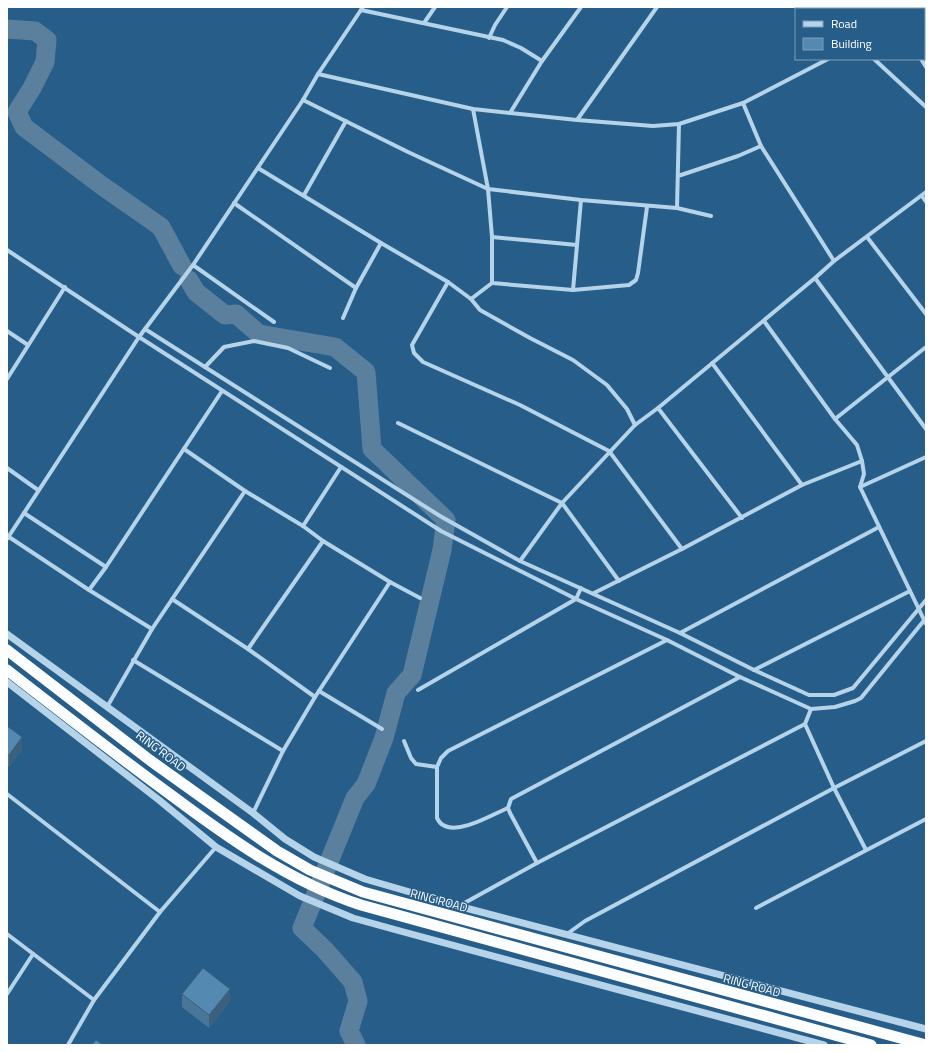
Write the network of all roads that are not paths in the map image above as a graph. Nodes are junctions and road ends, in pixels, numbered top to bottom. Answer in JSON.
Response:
{"nodes":[{"id":1,"x":435,"y":7,"type":"edge"},
{"id":2,"x":508,"y":7,"type":"edge"},
{"id":3,"x":581,"y":7,"type":"edge"},
{"id":4,"x":657,"y":7,"type":"edge"},
{"id":5,"x":362,"y":9,"type":"edge"},
{"id":6,"x":424,"y":23,"type":"junction"},
{"id":7,"x":489,"y":38,"type":"junction"},
{"id":8,"x":826,"y":60,"type":"edge"},
{"id":9,"x":875,"y":60,"type":"edge"},
{"id":10,"x":542,"y":61,"type":"junction"},
{"id":11,"x":318,"y":74,"type":"junction"},
{"id":12,"x":303,"y":100,"type":"junction"},
{"id":13,"x":743,"y":103,"type":"junction"},
{"id":14,"x":926,"y":107,"type":"edge"},
{"id":15,"x":473,"y":109,"type":"junction"},
{"id":16,"x":510,"y":113,"type":"junction"},
{"id":17,"x":577,"y":120,"type":"junction"},
{"id":18,"x":346,"y":121,"type":"junction"},
{"id":19,"x":679,"y":124,"type":"junction"},
{"id":20,"x":761,"y":146,"type":"junction"},
{"id":21,"x":258,"y":168,"type":"junction"},
{"id":22,"x":678,"y":176,"type":"junction"},
{"id":23,"x":488,"y":189,"type":"junction"},
{"id":24,"x":926,"y":192,"type":"edge"},
{"id":25,"x":304,"y":195,"type":"junction"},
{"id":26,"x":922,"y":196,"type":"junction"},
{"id":27,"x":581,"y":200,"type":"junction"},
{"id":28,"x":926,"y":202,"type":"edge"},
{"id":29,"x":234,"y":203,"type":"junction"},
{"id":30,"x":648,"y":207,"type":"junction"},
{"id":31,"x":677,"y":208,"type":"junction"},
{"id":32,"x":711,"y":216,"type":"dead end"},
{"id":33,"x":867,"y":236,"type":"junction"},
{"id":34,"x":492,"y":237,"type":"junction"},
{"id":35,"x":380,"y":243,"type":"junction"},
{"id":36,"x":577,"y":245,"type":"junction"},
{"id":37,"x":7,"y":250,"type":"edge"},
{"id":38,"x":834,"y":261,"type":"junction"},
{"id":39,"x":193,"y":265,"type":"junction"},
{"id":40,"x":815,"y":278,"type":"junction"},
{"id":41,"x":448,"y":282,"type":"junction"},
{"id":42,"x":492,"y":283,"type":"junction"},
{"id":43,"x":65,"y":288,"type":"junction"},
{"id":44,"x":356,"y":288,"type":"junction"},
{"id":45,"x":573,"y":290,"type":"junction"},
{"id":46,"x":471,"y":299,"type":"junction"},
{"id":47,"x":926,"y":314,"type":"edge"},
{"id":48,"x":343,"y":318,"type":"dead end"},
{"id":49,"x":764,"y":321,"type":"junction"},
{"id":50,"x":274,"y":322,"type":"dead end"},
{"id":51,"x":145,"y":329,"type":"junction"},
{"id":52,"x":7,"y":332,"type":"edge"},
{"id":53,"x":139,"y":338,"type":"junction"},
{"id":54,"x":28,"y":345,"type":"junction"},
{"id":55,"x":926,"y":347,"type":"edge"},
{"id":56,"x":712,"y":362,"type":"junction"},
{"id":57,"x":205,"y":367,"type":"junction"},
{"id":58,"x":330,"y":368,"type":"dead end"},
{"id":59,"x":887,"y":377,"type":"junction"},
{"id":60,"x":7,"y":379,"type":"edge"},
{"id":61,"x":222,"y":391,"type":"junction"},
{"id":62,"x":658,"y":408,"type":"junction"},
{"id":63,"x":835,"y":418,"type":"junction"},
{"id":64,"x":398,"y":423,"type":"dead end"},
{"id":65,"x":635,"y":425,"type":"junction"},
{"id":66,"x":926,"y":429,"type":"edge"},
{"id":67,"x":184,"y":449,"type":"junction"},
{"id":68,"x":609,"y":452,"type":"junction"},
{"id":69,"x":926,"y":458,"type":"edge"},
{"id":70,"x":862,"y":461,"type":"junction"},
{"id":71,"x":341,"y":467,"type":"junction"},
{"id":72,"x":7,"y":468,"type":"edge"},
{"id":73,"x":802,"y":485,"type":"junction"},
{"id":74,"x":860,"y":487,"type":"junction"},
{"id":75,"x":38,"y":490,"type":"junction"},
{"id":76,"x":244,"y":491,"type":"junction"},
{"id":77,"x":562,"y":502,"type":"junction"},
{"id":78,"x":24,"y":513,"type":"junction"},
{"id":79,"x":742,"y":518,"type":"junction"},
{"id":80,"x":303,"y":526,"type":"junction"},
{"id":81,"x":879,"y":527,"type":"junction"},
{"id":82,"x":8,"y":538,"type":"edge"},
{"id":83,"x":323,"y":541,"type":"junction"},
{"id":84,"x":682,"y":549,"type":"junction"},
{"id":85,"x":520,"y":561,"type":"junction"},
{"id":86,"x":106,"y":567,"type":"junction"},
{"id":87,"x":619,"y":581,"type":"junction"},
{"id":88,"x":390,"y":582,"type":"junction"},
{"id":89,"x":581,"y":588,"type":"junction"},
{"id":90,"x":89,"y":590,"type":"junction"},
{"id":91,"x":910,"y":591,"type":"junction"},
{"id":92,"x":594,"y":594,"type":"junction"},
{"id":93,"x":420,"y":598,"type":"dead end"},
{"id":94,"x":172,"y":599,"type":"junction"},
{"id":95,"x":576,"y":599,"type":"junction"},
{"id":96,"x":926,"y":600,"type":"edge"},
{"id":97,"x":919,"y":609,"type":"junction"},
{"id":98,"x":925,"y":621,"type":"edge"},
{"id":99,"x":152,"y":630,"type":"junction"},
{"id":100,"x":680,"y":633,"type":"junction"},
{"id":101,"x":7,"y":634,"type":"edge"},
{"id":102,"x":667,"y":640,"type":"junction"},
{"id":103,"x":248,"y":649,"type":"junction"},
{"id":104,"x":7,"y":650,"type":"edge"},
{"id":105,"x":133,"y":660,"type":"junction"},
{"id":106,"x":7,"y":670,"type":"edge"},
{"id":107,"x":754,"y":670,"type":"junction"},
{"id":108,"x":740,"y":677,"type":"junction"},
{"id":109,"x":7,"y":682,"type":"edge"},
{"id":110,"x":418,"y":690,"type":"dead end"},
{"id":111,"x":319,"y":691,"type":"junction"},
{"id":112,"x":315,"y":697,"type":"junction"},
{"id":113,"x":107,"y":707,"type":"junction"},
{"id":114,"x":811,"y":709,"type":"junction"},
{"id":115,"x":805,"y":724,"type":"junction"},
{"id":116,"x":382,"y":729,"type":"dead end"},
{"id":117,"x":404,"y":741,"type":"dead end"},
{"id":118,"x":926,"y":741,"type":"edge"},
{"id":119,"x":283,"y":751,"type":"junction"},
{"id":120,"x":437,"y":767,"type":"junction"},
{"id":121,"x":834,"y":788,"type":"junction"},
{"id":122,"x":7,"y":794,"type":"edge"},
{"id":123,"x":508,"y":808,"type":"junction"},
{"id":124,"x":254,"y":813,"type":"junction"},
{"id":125,"x":926,"y":819,"type":"edge"},
{"id":126,"x":216,"y":847,"type":"junction"},
{"id":127,"x":866,"y":850,"type":"junction"},
{"id":128,"x":538,"y":863,"type":"junction"},
{"id":129,"x":458,"y":906,"type":"junction"},
{"id":130,"x":756,"y":908,"type":"dead end"},
{"id":131,"x":160,"y":912,"type":"junction"},
{"id":132,"x":7,"y":934,"type":"edge"},
{"id":133,"x":566,"y":934,"type":"junction"},
{"id":134,"x":33,"y":954,"type":"junction"},
{"id":135,"x":7,"y":994,"type":"edge"},
{"id":136,"x":94,"y":1000,"type":"junction"},
{"id":137,"x":926,"y":1029,"type":"edge"},
{"id":138,"x":68,"y":1045,"type":"edge"},
{"id":139,"x":824,"y":1045,"type":"edge"},
{"id":140,"x":871,"y":1045,"type":"edge"},
{"id":141,"x":926,"y":1045,"type":"edge"}],
"edges":[{"from":1,"to":6,"type":"street"},
{"from":2,"to":7,"type":"street"},
{"from":3,"to":10,"type":"street"},
{"from":4,"to":17,"type":"street"},
{"from":5,"to":6,"type":"street"},
{"from":5,"to":11,"type":"street"},
{"from":6,"to":7,"type":"street"},
{"from":7,"to":10,"type":"street"},
{"from":8,"to":13,"type":"street"},
{"from":9,"to":14,"type":"street"},
{"from":10,"to":16,"type":"street"},
{"from":11,"to":12,"type":"street"},
{"from":11,"to":15,"type":"street"},
{"from":12,"to":18,"type":"street"},
{"from":12,"to":21,"type":"street"},
{"from":13,"to":19,"type":"street"},
{"from":13,"to":20,"type":"street"},
{"from":15,"to":16,"type":"street"},
{"from":15,"to":23,"type":"street"},
{"from":16,"to":17,"type":"street"},
{"from":17,"to":19,"type":"street"},
{"from":18,"to":23,"type":"street"},
{"from":18,"to":25,"type":"street"},
{"from":19,"to":22,"type":"street"},
{"from":20,"to":22,"type":"street"},
{"from":20,"to":38,"type":"street"},
{"from":21,"to":25,"type":"street"},
{"from":21,"to":29,"type":"street"},
{"from":22,"to":31,"type":"street"},
{"from":23,"to":27,"type":"street"},
{"from":23,"to":34,"type":"street"},
{"from":24,"to":26,"type":"street"},
{"from":25,"to":35,"type":"street"},
{"from":26,"to":28,"type":"street"},
{"from":26,"to":33,"type":"street"},
{"from":27,"to":30,"type":"street"},
{"from":27,"to":36,"type":"street"},
{"from":29,"to":39,"type":"street"},
{"from":29,"to":44,"type":"street"},
{"from":30,"to":31,"type":"street"},
{"from":30,"to":45,"type":"street"},
{"from":31,"to":32,"type":"street"},
{"from":33,"to":38,"type":"street"},
{"from":33,"to":47,"type":"street"},
{"from":34,"to":36,"type":"street"},
{"from":34,"to":42,"type":"street"},
{"from":35,"to":41,"type":"street"},
{"from":35,"to":44,"type":"street"},
{"from":36,"to":45,"type":"street"},
{"from":37,"to":43,"type":"street"},
{"from":38,"to":40,"type":"street"},
{"from":39,"to":50,"type":"street"},
{"from":39,"to":51,"type":"street"},
{"from":40,"to":49,"type":"street"},
{"from":40,"to":59,"type":"street"},
{"from":41,"to":46,"type":"street"},
{"from":41,"to":68,"type":"street"},
{"from":42,"to":45,"type":"street"},
{"from":42,"to":46,"type":"street"},
{"from":43,"to":53,"type":"street"},
{"from":43,"to":54,"type":"street"},
{"from":44,"to":48,"type":"street"},
{"from":46,"to":65,"type":"street"},
{"from":49,"to":56,"type":"street"},
{"from":49,"to":63,"type":"street"},
{"from":51,"to":53,"type":"street"},
{"from":51,"to":57,"type":"street"},
{"from":52,"to":54,"type":"street"},
{"from":53,"to":61,"type":"street"},
{"from":53,"to":75,"type":"street"},
{"from":54,"to":60,"type":"street"},
{"from":55,"to":59,"type":"street"},
{"from":56,"to":62,"type":"street"},
{"from":56,"to":73,"type":"street"},
{"from":57,"to":58,"type":"street"},
{"from":57,"to":85,"type":"street"},
{"from":59,"to":63,"type":"street"},
{"from":59,"to":66,"type":"street"},
{"from":61,"to":67,"type":"street"},
{"from":61,"to":71,"type":"street"},
{"from":62,"to":65,"type":"street"},
{"from":62,"to":79,"type":"street"},
{"from":63,"to":70,"type":"street"},
{"from":64,"to":77,"type":"street"},
{"from":65,"to":68,"type":"street"},
{"from":67,"to":76,"type":"street"},
{"from":67,"to":86,"type":"street"},
{"from":68,"to":77,"type":"street"},
{"from":68,"to":84,"type":"street"},
{"from":69,"to":74,"type":"street"},
{"from":70,"to":73,"type":"street"},
{"from":70,"to":74,"type":"street"},
{"from":71,"to":80,"type":"street"},
{"from":71,"to":95,"type":"street"},
{"from":72,"to":75,"type":"street"},
{"from":73,"to":79,"type":"street"},
{"from":74,"to":81,"type":"street"},
{"from":75,"to":78,"type":"street"},
{"from":76,"to":80,"type":"street"},
{"from":76,"to":94,"type":"street"},
{"from":77,"to":85,"type":"street"},
{"from":77,"to":87,"type":"street"},
{"from":78,"to":82,"type":"street"},
{"from":78,"to":86,"type":"street"},
{"from":79,"to":84,"type":"street"},
{"from":80,"to":83,"type":"street"},
{"from":81,"to":91,"type":"street"},
{"from":81,"to":100,"type":"street"},
{"from":82,"to":90,"type":"street"},
{"from":83,"to":88,"type":"street"},
{"from":83,"to":103,"type":"street"},
{"from":84,"to":87,"type":"street"},
{"from":85,"to":89,"type":"street"},
{"from":86,"to":90,"type":"street"},
{"from":87,"to":92,"type":"street"},
{"from":88,"to":93,"type":"street"},
{"from":88,"to":111,"type":"street"},
{"from":89,"to":92,"type":"street"},
{"from":89,"to":95,"type":"street"},
{"from":90,"to":99,"type":"street"},
{"from":91,"to":97,"type":"street"},
{"from":91,"to":107,"type":"street"},
{"from":92,"to":100,"type":"street"},
{"from":94,"to":99,"type":"street"},
{"from":94,"to":103,"type":"street"},
{"from":95,"to":102,"type":"street"},
{"from":95,"to":110,"type":"street"},
{"from":96,"to":97,"type":"street"},
{"from":97,"to":98,"type":"street"},
{"from":97,"to":107,"type":"street"},
{"from":98,"to":114,"type":"street"},
{"from":99,"to":105,"type":"street"},
{"from":100,"to":107,"type":"street"},
{"from":101,"to":113,"type":"street"},
{"from":102,"to":108,"type":"street"},
{"from":102,"to":120,"type":"street"},
{"from":103,"to":112,"type":"street"},
{"from":104,"to":141,"type":"highway","name":"RING ROAD"},
{"from":105,"to":113,"type":"street"},
{"from":105,"to":119,"type":"street"},
{"from":106,"to":140,"type":"highway"},
{"from":108,"to":114,"type":"street"},
{"from":108,"to":123,"type":"street"},
{"from":109,"to":126,"type":"street"},
{"from":111,"to":112,"type":"street"},
{"from":111,"to":116,"type":"street"},
{"from":112,"to":119,"type":"street"},
{"from":113,"to":124,"type":"street"},
{"from":114,"to":115,"type":"street"},
{"from":115,"to":121,"type":"street"},
{"from":115,"to":128,"type":"street"},
{"from":117,"to":120,"type":"street"},
{"from":118,"to":121,"type":"street"},
{"from":119,"to":124,"type":"street"},
{"from":120,"to":123,"type":"street"},
{"from":121,"to":127,"type":"street"},
{"from":121,"to":133,"type":"street"},
{"from":122,"to":131,"type":"street"},
{"from":123,"to":128,"type":"street"},
{"from":124,"to":129,"type":"street"},
{"from":125,"to":127,"type":"street"},
{"from":126,"to":131,"type":"street"},
{"from":126,"to":139,"type":"street"},
{"from":127,"to":130,"type":"street"},
{"from":128,"to":129,"type":"street"},
{"from":129,"to":133,"type":"street"},
{"from":131,"to":136,"type":"street"},
{"from":132,"to":134,"type":"street"},
{"from":133,"to":137,"type":"street"},
{"from":134,"to":135,"type":"street"},
{"from":134,"to":136,"type":"street"},
{"from":136,"to":138,"type":"street"}]}
